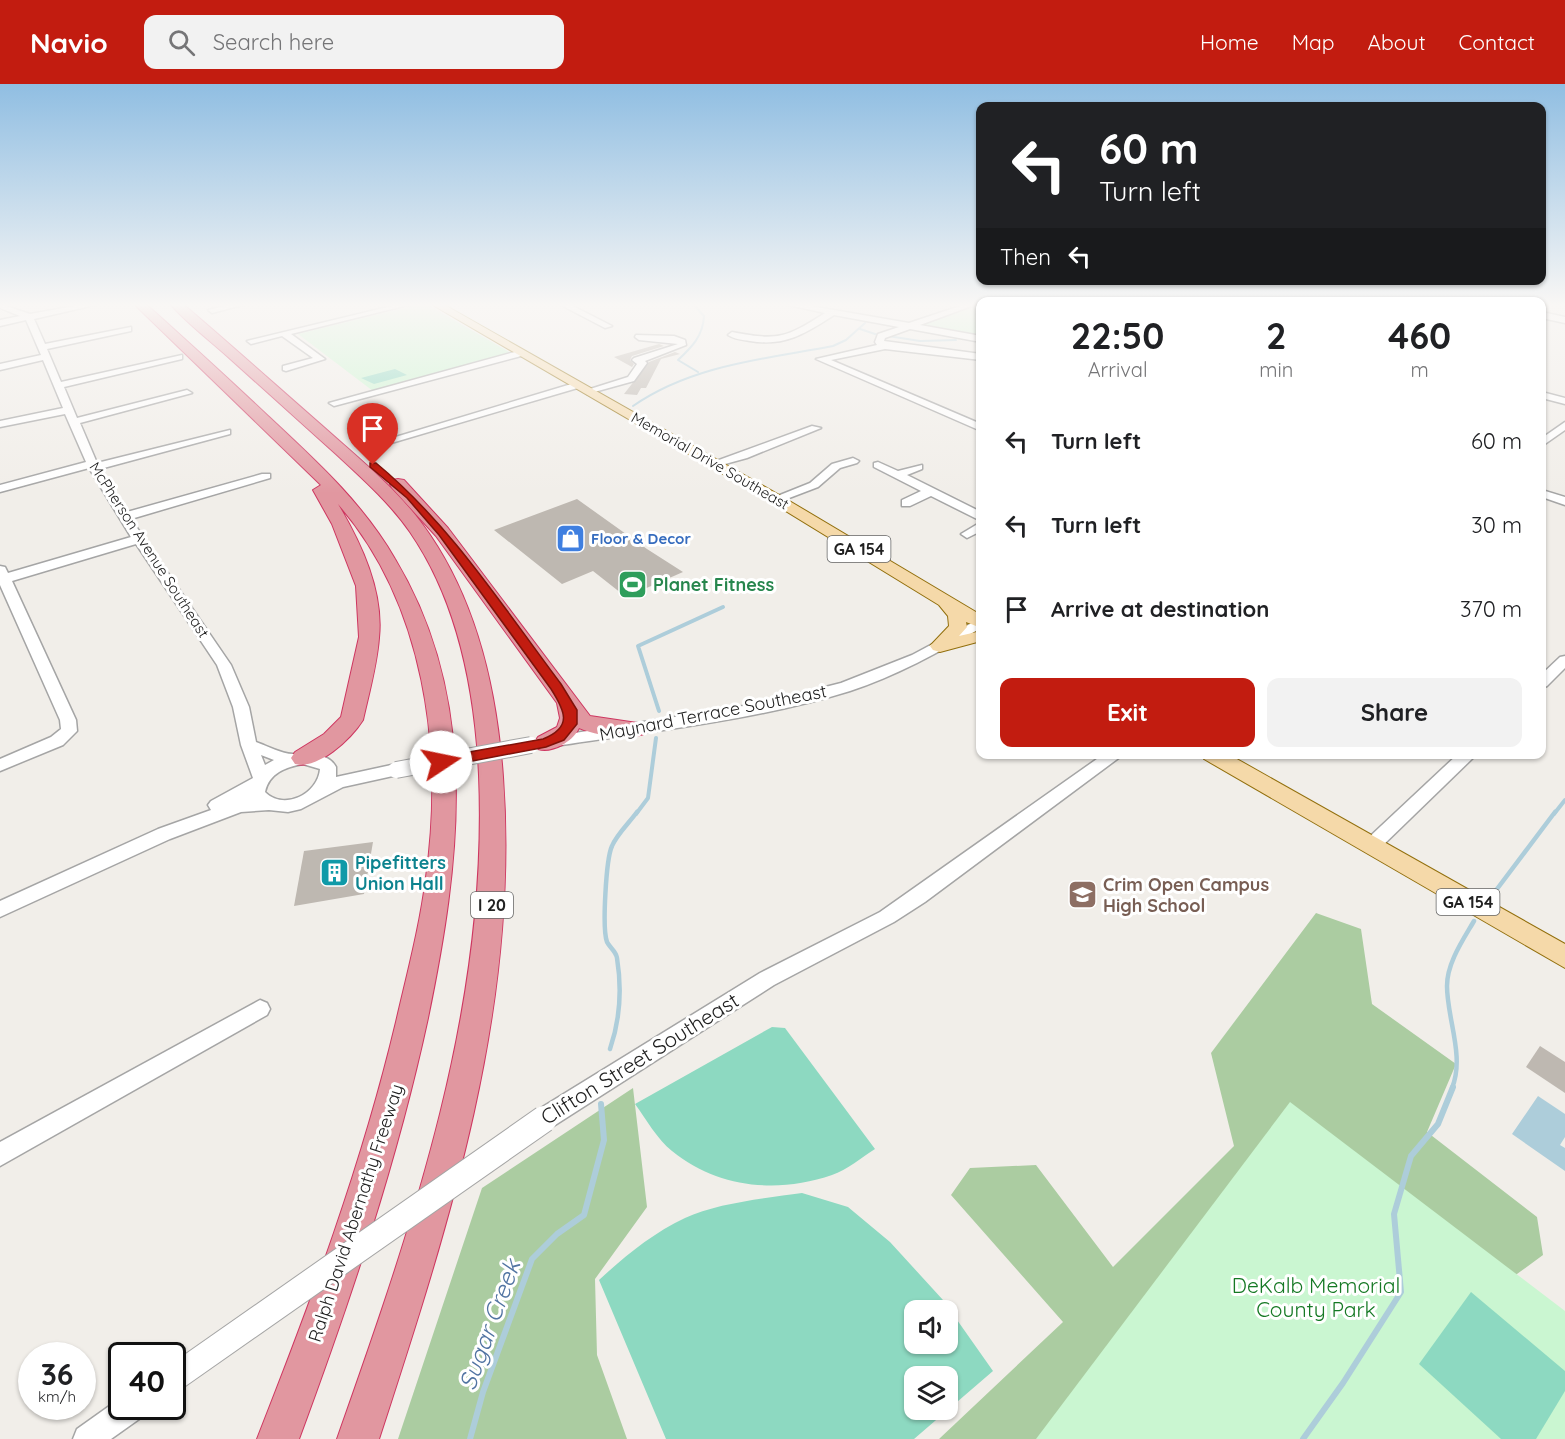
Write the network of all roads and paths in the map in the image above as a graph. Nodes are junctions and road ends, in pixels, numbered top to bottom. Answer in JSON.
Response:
{"nodes":[{"id":1,"x":51,"y":367,"type":"edge"},
{"id":2,"x":135,"y":367,"type":"edge"},
{"id":3,"x":208,"y":367,"type":"edge"},
{"id":4,"x":248,"y":367,"type":"edge"},
{"id":5,"x":468,"y":367,"type":"edge"},
{"id":6,"x":547,"y":367,"type":"edge"},
{"id":7,"x":639,"y":367,"type":"edge"},
{"id":8,"x":840,"y":367,"type":"edge"},
{"id":9,"x":612,"y":374,"type":"dead end"},
{"id":10,"x":635,"y":374,"type":"junction"},
{"id":11,"x":59,"y":385,"type":"junction"},
{"id":12,"x":578,"y":385,"type":"junction"},
{"id":13,"x":590,"y":392,"type":"junction"},
{"id":14,"x":187,"y":393,"type":"dead end"},
{"id":15,"x":1546,"y":395,"type":"edge"},
{"id":16,"x":1565,"y":401,"type":"edge"},
{"id":17,"x":334,"y":403,"type":"dead end"},
{"id":18,"x":72,"y":411,"type":"junction"},
{"id":19,"x":303,"y":416,"type":"junction"},
{"id":20,"x":0,"y":424,"type":"edge"},
{"id":21,"x":1565,"y":425,"type":"edge"},
{"id":22,"x":976,"y":426,"type":"edge"},
{"id":23,"x":816,"y":428,"type":"dead end"},
{"id":24,"x":226,"y":432,"type":"dead end"},
{"id":25,"x":1546,"y":440,"type":"edge"},
{"id":26,"x":384,"y":442,"type":"dead end"},
{"id":27,"x":294,"y":448,"type":"junction"},
{"id":28,"x":853,"y":461,"type":"dead end"},
{"id":29,"x":714,"y":464,"type":"junction"},
{"id":30,"x":93,"y":465,"type":"junction"},
{"id":31,"x":878,"y":465,"type":"dead end"},
{"id":32,"x":918,"y":466,"type":"dead end"},
{"id":33,"x":898,"y":475,"type":"junction"},
{"id":34,"x":266,"y":476,"type":"dead end"},
{"id":35,"x":0,"y":489,"type":"edge"},
{"id":36,"x":932,"y":491,"type":"junction"},
{"id":37,"x":1546,"y":494,"type":"edge"},
{"id":38,"x":776,"y":500,"type":"junction"},
{"id":39,"x":1565,"y":501,"type":"edge"},
{"id":40,"x":976,"y":502,"type":"edge"},
{"id":41,"x":906,"y":503,"type":"dead end"},
{"id":42,"x":965,"y":508,"type":"junction"},
{"id":43,"x":976,"y":514,"type":"edge"},
{"id":44,"x":124,"y":517,"type":"junction"},
{"id":45,"x":976,"y":529,"type":"edge"},
{"id":46,"x":967,"y":534,"type":"dead end"},
{"id":47,"x":139,"y":539,"type":"junction"},
{"id":48,"x":1,"y":576,"type":"edge"},
{"id":49,"x":942,"y":600,"type":"junction"},
{"id":50,"x":976,"y":623,"type":"edge"},
{"id":51,"x":976,"y":628,"type":"edge"},
{"id":52,"x":939,"y":646,"type":"junction"},
{"id":53,"x":1565,"y":660,"type":"edge"},
{"id":54,"x":1546,"y":679,"type":"edge"},
{"id":55,"x":568,"y":703,"type":"junction"},
{"id":56,"x":636,"y":729,"type":"junction"},
{"id":57,"x":538,"y":744,"type":"junction"},
{"id":58,"x":249,"y":745,"type":"junction"},
{"id":59,"x":297,"y":759,"type":"junction"},
{"id":60,"x":1109,"y":759,"type":"edge"},
{"id":61,"x":1220,"y":759,"type":"edge"},
{"id":62,"x":1464,"y":759,"type":"edge"},
{"id":63,"x":0,"y":765,"type":"edge"},
{"id":64,"x":328,"y":767,"type":"junction"},
{"id":65,"x":362,"y":776,"type":"junction"},
{"id":66,"x":259,"y":781,"type":"junction"},
{"id":67,"x":321,"y":790,"type":"junction"},
{"id":68,"x":267,"y":804,"type":"junction"},
{"id":69,"x":164,"y":834,"type":"junction"},
{"id":70,"x":1371,"y":846,"type":"junction"},
{"id":71,"x":0,"y":909,"type":"edge"},
{"id":72,"x":1565,"y":957,"type":"edge"},
{"id":73,"x":260,"y":1009,"type":"dead end"},
{"id":74,"x":0,"y":1155,"type":"edge"},
{"id":75,"x":186,"y":1369,"type":"edge"},
{"id":76,"x":114,"y":1420,"type":"edge"},
{"id":77,"x":87,"y":1439,"type":"edge"},
{"id":78,"x":278,"y":1439,"type":"edge"},
{"id":79,"x":358,"y":1439,"type":"edge"}],
"edges":[{"from":1,"to":11,"type":"street","name":"McPherson Avenue Southeast"},
{"from":2,"to":11,"type":"street"},
{"from":3,"to":27,"type":"highway","name":"Ralph David Abernathy Freeway"},
{"from":4,"to":19,"type":"highway","number":"I 20"},
{"from":5,"to":17,"type":"street"},
{"from":6,"to":12,"type":"main road","name":"Memorial Drive Southeast","number":"GA 154"},
{"from":7,"to":10,"type":"street"},
{"from":8,"to":22,"type":"street"},
{"from":9,"to":10,"type":"street"},
{"from":10,"to":13,"type":"street"},
{"from":11,"to":18,"type":"street","name":"McPherson Avenue Southeast"},
{"from":12,"to":13,"type":"main road","name":"Memorial Drive Southeast","number":"GA 154"},
{"from":12,"to":26,"type":"street"},
{"from":13,"to":29,"type":"main road","name":"Memorial Drive Southeast","number":"GA 154"},
{"from":14,"to":18,"type":"street"},
{"from":15,"to":16,"type":"street"},
{"from":18,"to":20,"type":"street"},
{"from":18,"to":30,"type":"street","name":"McPherson Avenue Southeast"},
{"from":19,"to":55,"type":"highway"},
{"from":19,"to":79,"type":"highway","number":"I 20"},
{"from":21,"to":25,"type":"street"},
{"from":23,"to":29,"type":"street"},
{"from":24,"to":30,"type":"street"},
{"from":27,"to":59,"type":"highway"},
{"from":27,"to":78,"type":"highway","name":"Ralph David Abernathy Freeway"},
{"from":28,"to":38,"type":"street"},
{"from":29,"to":38,"type":"main road","name":"Memorial Drive Southeast","number":"GA 154"},
{"from":30,"to":35,"type":"street"},
{"from":30,"to":44,"type":"street","name":"McPherson Avenue Southeast"},
{"from":31,"to":33,"type":"street"},
{"from":32,"to":33,"type":"street"},
{"from":33,"to":36,"type":"street"},
{"from":34,"to":44,"type":"street"},
{"from":36,"to":41,"type":"street"},
{"from":36,"to":42,"type":"street"},
{"from":37,"to":39,"type":"street"},
{"from":38,"to":49,"type":"main road","name":"Memorial Drive Southeast","number":"GA 154"},
{"from":40,"to":42,"type":"street"},
{"from":42,"to":43,"type":"street"},
{"from":44,"to":47,"type":"street","name":"McPherson Avenue Southeast"},
{"from":45,"to":46,"type":"street"},
{"from":47,"to":48,"type":"street"},
{"from":47,"to":58,"type":"street","name":"McPherson Avenue Southeast"},
{"from":48,"to":63,"type":"street"},
{"from":49,"to":50,"type":"main road","name":"Memorial Drive Southeast","number":"GA 154"},
{"from":49,"to":52,"type":"main road"},
{"from":51,"to":52,"type":"main road"},
{"from":52,"to":56,"type":"street","name":"Maynard Terrace Southeast"},
{"from":53,"to":54,"type":"street"},
{"from":55,"to":56,"type":"highway"},
{"from":55,"to":57,"type":"highway"},
{"from":56,"to":57,"type":"street","name":"Maynard Terrace Southeast"},
{"from":57,"to":65,"type":"street","name":"Maynard Terrace Southeast","bridge":true},
{"from":58,"to":59,"type":"street"},
{"from":58,"to":66,"type":"street","name":"McPherson Avenue Southeast"},
{"from":59,"to":64,"type":"street","name":"Maynard Terrace Southeast"},
{"from":59,"to":66,"type":"street"},
{"from":60,"to":75,"type":"street","name":"Clifton Street Southeast","bridge":true},
{"from":61,"to":70,"type":"main road","number":"GA 154"},
{"from":62,"to":70,"type":"street"},
{"from":64,"to":65,"type":"street","name":"Maynard Terrace Southeast"},
{"from":64,"to":67,"type":"street"},
{"from":65,"to":67,"type":"street","name":"Maynard Terrace Southeast"},
{"from":66,"to":68,"type":"street","name":"McPherson Avenue Southeast"},
{"from":66,"to":69,"type":"street"},
{"from":67,"to":68,"type":"street","name":"Maynard Terrace Southeast"},
{"from":68,"to":69,"type":"street"},
{"from":69,"to":71,"type":"street"},
{"from":70,"to":72,"type":"main road","number":"GA 154"},
{"from":73,"to":74,"type":"street"},
{"from":76,"to":77,"type":"street"}]}
